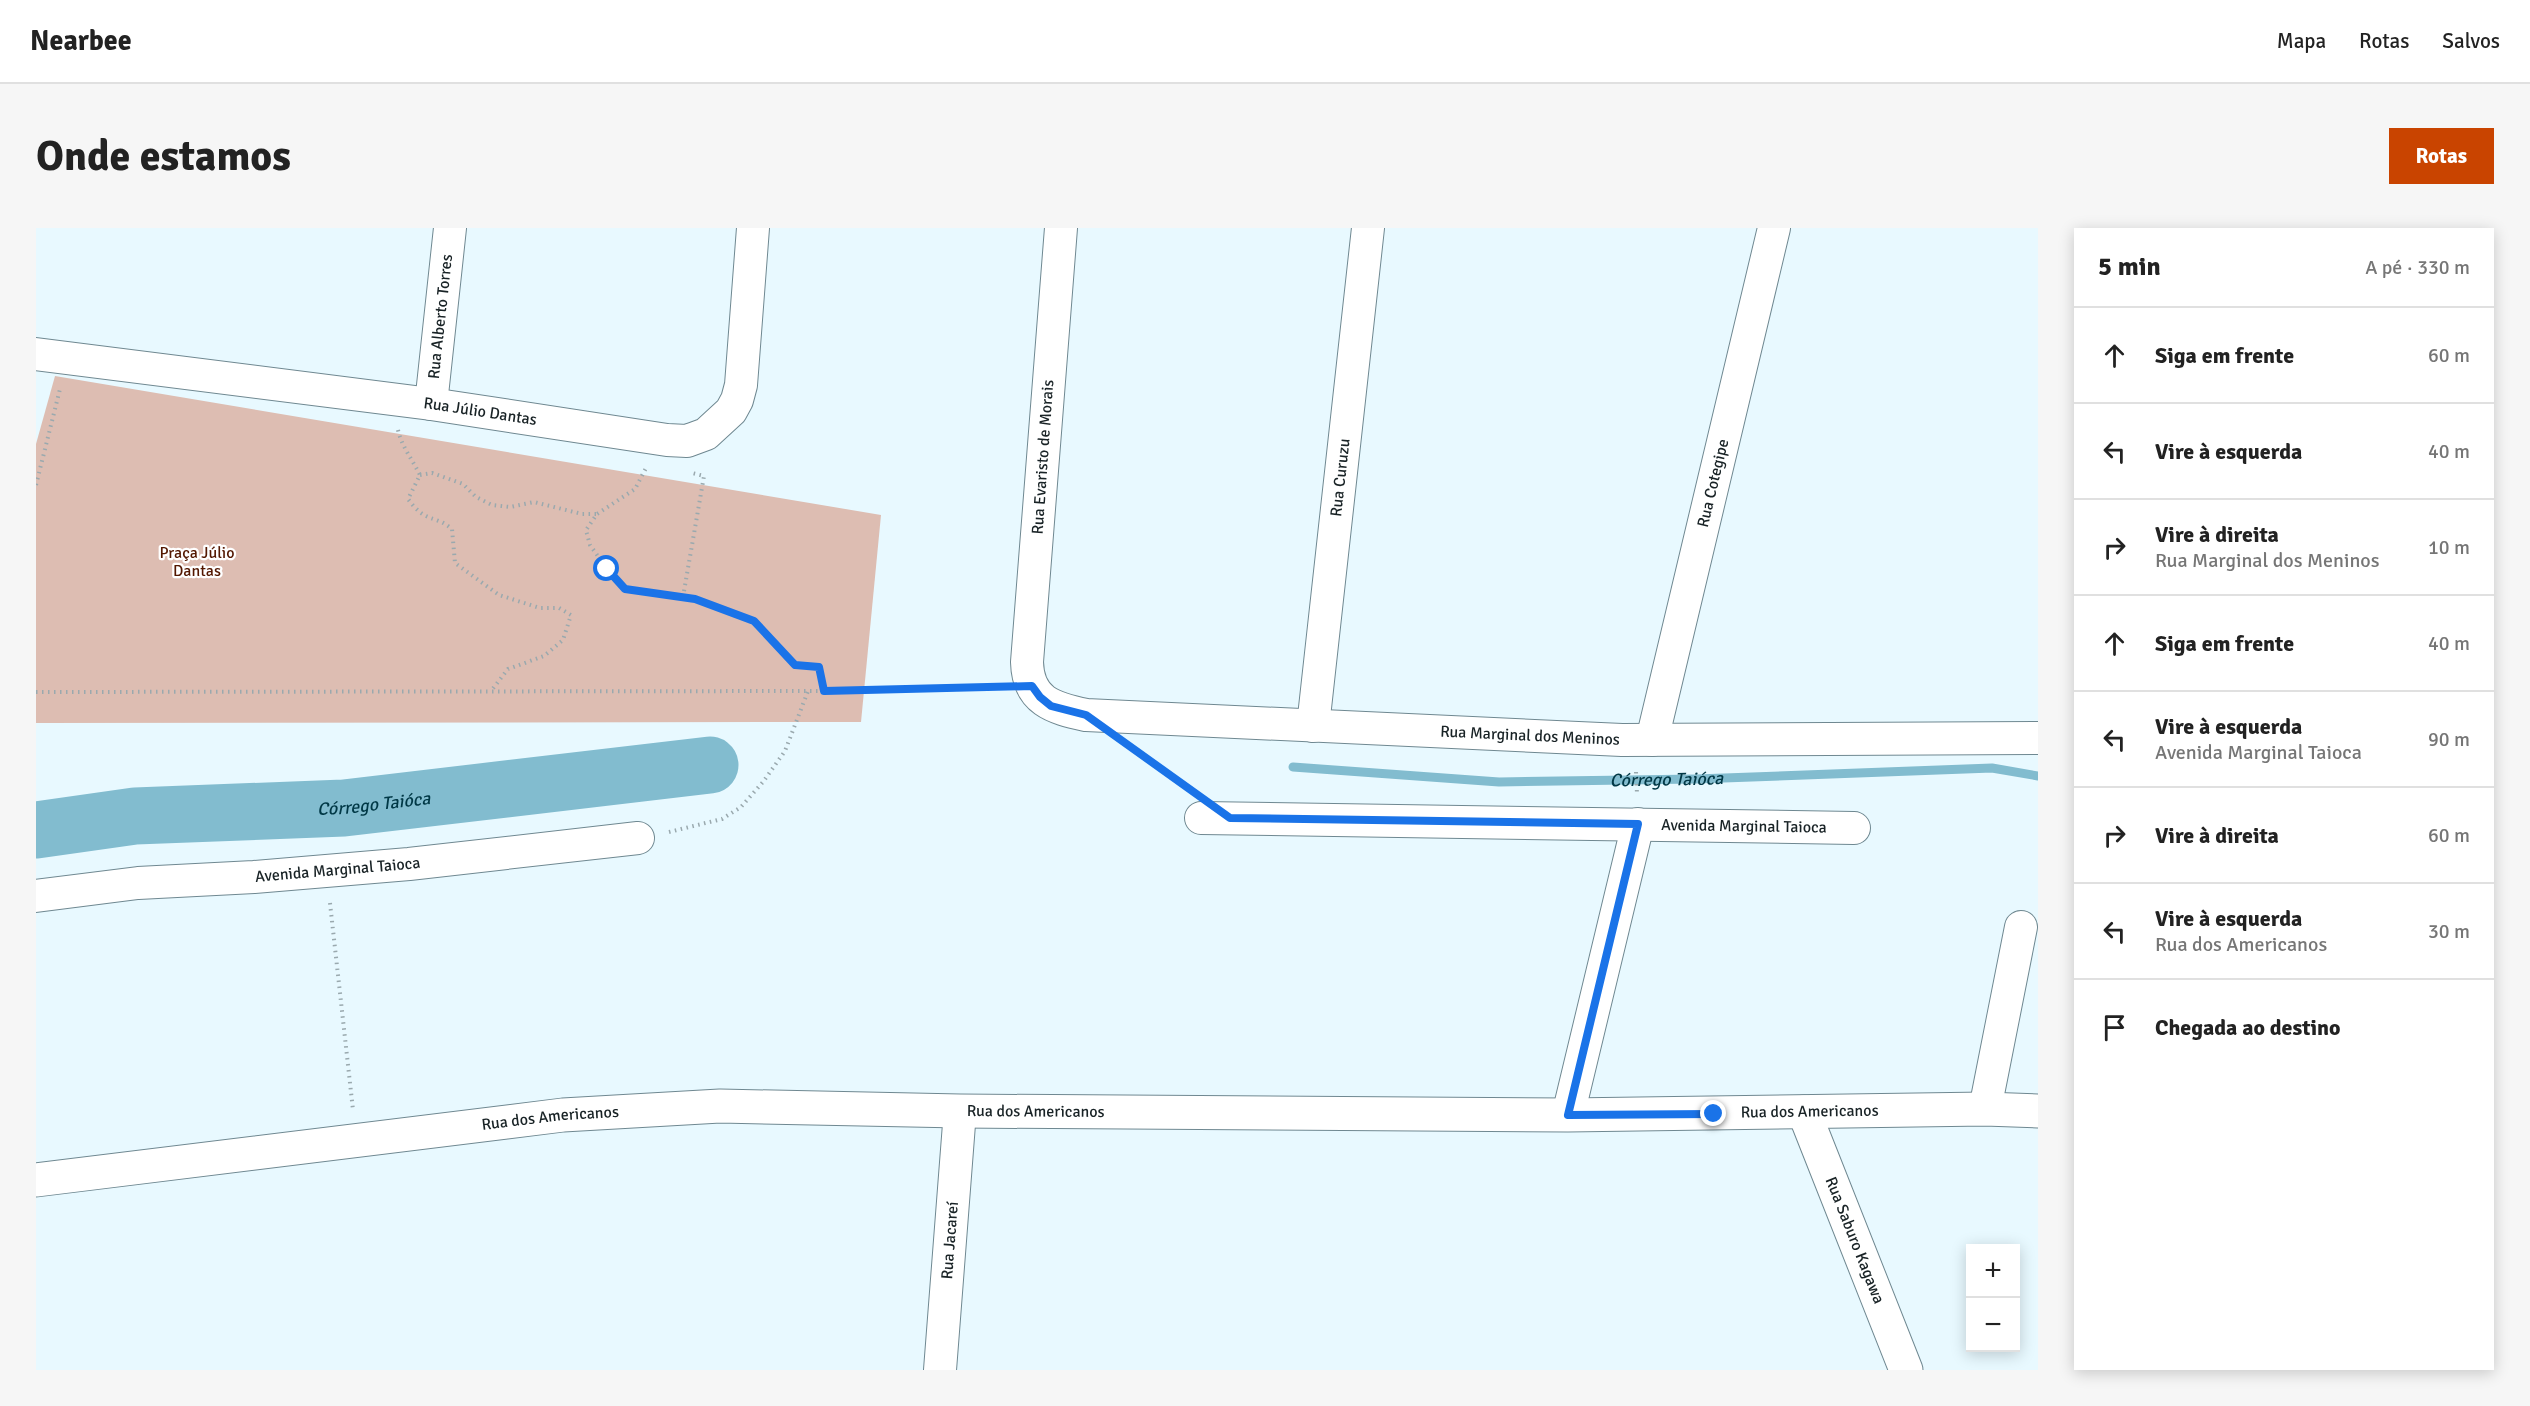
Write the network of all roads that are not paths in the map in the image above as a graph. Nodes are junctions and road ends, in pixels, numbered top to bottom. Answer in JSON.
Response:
{"nodes":[{"id":1,"x":450,"y":228,"type":"edge"},
{"id":2,"x":753,"y":228,"type":"edge"},
{"id":3,"x":1060,"y":228,"type":"edge"},
{"id":4,"x":1368,"y":228,"type":"edge"},
{"id":5,"x":1774,"y":228,"type":"edge"},
{"id":6,"x":36,"y":354,"type":"edge"},
{"id":7,"x":431,"y":404,"type":"junction"},
{"id":8,"x":1032,"y":686,"type":"joint"},
{"id":9,"x":1313,"y":726,"type":"junction"},
{"id":10,"x":2038,"y":738,"type":"edge"},
{"id":11,"x":1652,"y":740,"type":"junction"},
{"id":12,"x":1637,"y":812,"type":"junction"},
{"id":13,"x":1216,"y":818,"type":"road end"},
{"id":14,"x":1854,"y":828,"type":"dead end"},
{"id":15,"x":639,"y":838,"type":"road end"},
{"id":16,"x":36,"y":896,"type":"edge"},
{"id":17,"x":2021,"y":927,"type":"dead end"},
{"id":18,"x":1985,"y":1109,"type":"junction"},
{"id":19,"x":960,"y":1111,"type":"junction"},
{"id":20,"x":2038,"y":1111,"type":"edge"},
{"id":21,"x":1804,"y":1112,"type":"junction"},
{"id":22,"x":1568,"y":1115,"type":"junction"},
{"id":23,"x":36,"y":1180,"type":"edge"},
{"id":24,"x":940,"y":1370,"type":"edge"},
{"id":25,"x":1906,"y":1370,"type":"edge"}],
"edges":[{"from":1,"to":7,"type":"street","name":"Rua Alberto Torres"},
{"from":2,"to":7,"type":"street","name":"Rua Júlio Dantas"},
{"from":3,"to":8,"type":"street","name":"Rua Evaristo de Morais"},
{"from":4,"to":9,"type":"street","name":"Rua Curuzu"},
{"from":5,"to":11,"type":"street","name":"Rua Cotegipe"},
{"from":6,"to":7,"type":"street","name":"Rua Júlio Dantas"},
{"from":8,"to":9,"type":"street","name":"Rua Marginal dos Meninos"},
{"from":9,"to":11,"type":"street","name":"Rua Marginal dos Meninos"},
{"from":10,"to":11,"type":"street","name":"Rua Marginal dos Meninos"},
{"from":12,"to":13,"type":"street","name":"Avenida Marginal Taioca"},
{"from":12,"to":14,"type":"street","name":"Avenida Marginal Taioca"},
{"from":12,"to":22,"type":"street"},
{"from":15,"to":16,"type":"street","name":"Avenida Marginal Taioca"},
{"from":17,"to":18,"type":"street"},
{"from":18,"to":20,"type":"street","name":"Rua dos Americanos"},
{"from":18,"to":21,"type":"street","name":"Rua dos Americanos"},
{"from":19,"to":22,"type":"street","name":"Rua dos Americanos"},
{"from":19,"to":23,"type":"street","name":"Rua dos Americanos"},
{"from":19,"to":24,"type":"street","name":"Rua Jacareí"},
{"from":21,"to":22,"type":"street","name":"Rua dos Americanos"},
{"from":21,"to":25,"type":"street","name":"Rua Saburo Kagawa"}]}
